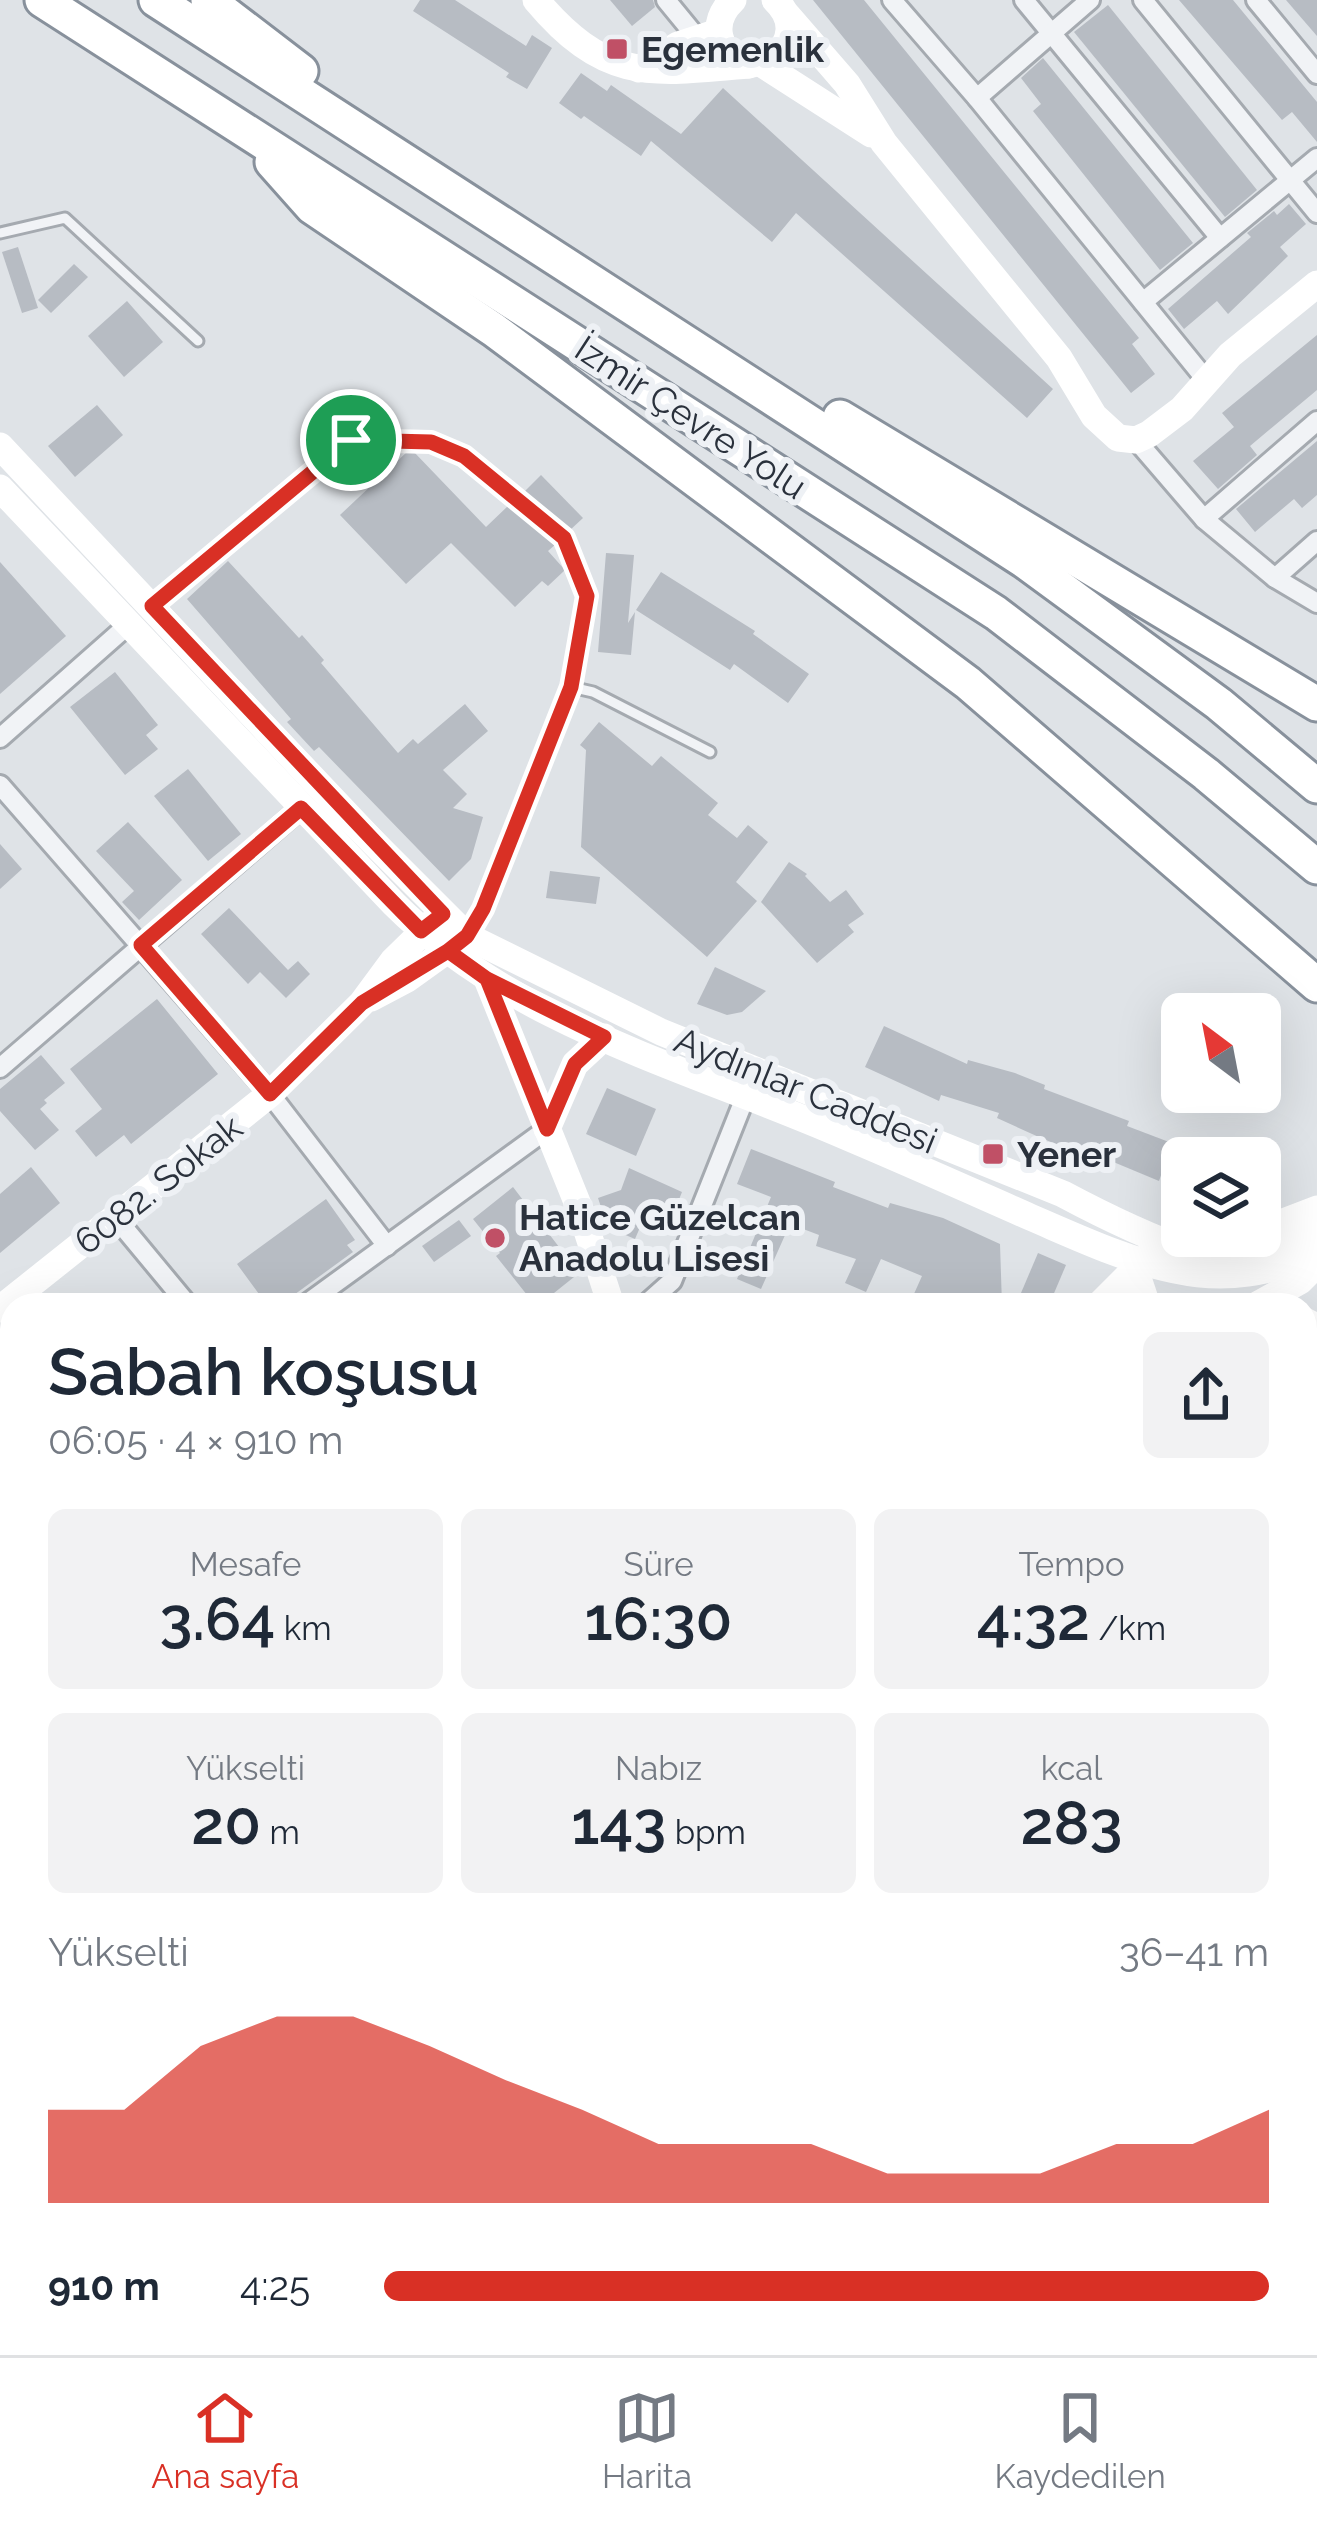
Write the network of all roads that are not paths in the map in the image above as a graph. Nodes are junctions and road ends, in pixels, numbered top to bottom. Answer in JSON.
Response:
{"nodes":[{"id":1,"x":42,"y":0,"type":"edge"},
{"id":2,"x":156,"y":0,"type":"edge"},
{"id":3,"x":208,"y":0,"type":"edge"},
{"id":4,"x":536,"y":0,"type":"edge"},
{"id":5,"x":666,"y":0,"type":"edge"},
{"id":6,"x":892,"y":0,"type":"edge"},
{"id":7,"x":1024,"y":0,"type":"edge"},
{"id":8,"x":1090,"y":0,"type":"edge"},
{"id":9,"x":1143,"y":0,"type":"edge"},
{"id":10,"x":1256,"y":0,"type":"edge"},
{"id":11,"x":731,"y":1,"type":"edge"},
{"id":12,"x":780,"y":4,"type":"edge"},
{"id":13,"x":1052,"y":33,"type":"junction"},
{"id":14,"x":708,"y":35,"type":"junction"},
{"id":15,"x":755,"y":64,"type":"junction"},
{"id":16,"x":639,"y":69,"type":"junction"},
{"id":17,"x":1317,"y":74,"type":"edge"},
{"id":18,"x":977,"y":98,"type":"junction"},
{"id":19,"x":243,"y":130,"type":"junction"},
{"id":20,"x":370,"y":139,"type":"junction"},
{"id":21,"x":884,"y":143,"type":"junction"},
{"id":22,"x":1317,"y":158,"type":"edge"},
{"id":23,"x":1291,"y":180,"type":"junction"},
{"id":24,"x":1317,"y":213,"type":"edge"},
{"id":25,"x":0,"y":232,"type":"edge"},
{"id":26,"x":1220,"y":238,"type":"junction"},
{"id":27,"x":1317,"y":284,"type":"edge"},
{"id":28,"x":1143,"y":302,"type":"junction"},
{"id":29,"x":656,"y":325,"type":"junction"},
{"id":30,"x":198,"y":341,"type":"dead end"},
{"id":31,"x":1207,"y":381,"type":"junction"},
{"id":32,"x":1317,"y":421,"type":"edge"},
{"id":33,"x":1136,"y":440,"type":"junction"},
{"id":34,"x":0,"y":446,"type":"edge"},
{"id":35,"x":0,"y":488,"type":"edge"},
{"id":36,"x":1204,"y":519,"type":"junction"},
{"id":37,"x":1317,"y":541,"type":"edge"},
{"id":38,"x":1275,"y":578,"type":"junction"},
{"id":39,"x":1317,"y":603,"type":"edge"},
{"id":40,"x":152,"y":606,"type":"junction"},
{"id":41,"x":128,"y":625,"type":"junction"},
{"id":42,"x":571,"y":687,"type":"junction"},
{"id":43,"x":1317,"y":704,"type":"edge"},
{"id":44,"x":0,"y":738,"type":"edge"},
{"id":45,"x":710,"y":752,"type":"dead end"},
{"id":46,"x":0,"y":785,"type":"edge"},
{"id":47,"x":1317,"y":786,"type":"edge"},
{"id":48,"x":301,"y":808,"type":"junction"},
{"id":49,"x":1317,"y":867,"type":"edge"},
{"id":50,"x":432,"y":922,"type":"junction"},
{"id":51,"x":458,"y":943,"type":"junction"},
{"id":52,"x":141,"y":945,"type":"junction"},
{"id":53,"x":487,"y":979,"type":"junction"},
{"id":54,"x":1317,"y":985,"type":"edge"},
{"id":55,"x":362,"y":1003,"type":"junction"},
{"id":56,"x":604,"y":1037,"type":"junction"},
{"id":57,"x":2,"y":1063,"type":"edge"},
{"id":58,"x":270,"y":1094,"type":"junction"},
{"id":59,"x":746,"y":1095,"type":"junction"},
{"id":60,"x":547,"y":1129,"type":"junction"},
{"id":61,"x":1317,"y":1209,"type":"edge"},
{"id":62,"x":115,"y":1217,"type":"junction"},
{"id":63,"x":1281,"y":1222,"type":"edge"},
{"id":64,"x":1317,"y":1229,"type":"edge"},
{"id":65,"x":1161,"y":1235,"type":"edge"},
{"id":66,"x":387,"y":1246,"type":"junction"},
{"id":67,"x":1281,"y":1246,"type":"edge"},
{"id":68,"x":1161,"y":1249,"type":"edge"},
{"id":69,"x":1317,"y":1253,"type":"edge"},
{"id":70,"x":1317,"y":1264,"type":"edge"},
{"id":71,"x":1137,"y":1266,"type":"junction"},
{"id":72,"x":20,"y":1293,"type":"edge"},
{"id":73,"x":178,"y":1293,"type":"edge"},
{"id":74,"x":322,"y":1293,"type":"edge"},
{"id":75,"x":607,"y":1293,"type":"edge"},
{"id":76,"x":658,"y":1293,"type":"edge"},
{"id":77,"x":1111,"y":1293,"type":"edge"},
{"id":78,"x":1144,"y":1293,"type":"edge"},
{"id":79,"x":1281,"y":1293,"type":"edge"}],
"edges":[{"from":1,"to":19,"type":"highway","name":"İzmir Çevre Yolu"},
{"from":2,"to":20,"type":"highway","name":"İzmir Çevre Yolu"},
{"from":3,"to":20,"type":"highway"},
{"from":4,"to":16,"type":"main road"},
{"from":5,"to":14,"type":"street"},
{"from":6,"to":18,"type":"street"},
{"from":7,"to":13,"type":"street"},
{"from":8,"to":13,"type":"street"},
{"from":9,"to":23,"type":"street"},
{"from":10,"to":17,"type":"street"},
{"from":11,"to":14,"type":"main road"},
{"from":12,"to":15,"type":"main road"},
{"from":12,"to":21,"type":"main road"},
{"from":13,"to":18,"type":"street"},
{"from":13,"to":26,"type":"street"},
{"from":14,"to":15,"type":"main road"},
{"from":14,"to":16,"type":"main road"},
{"from":15,"to":16,"type":"main road"},
{"from":15,"to":21,"type":"main road"},
{"from":18,"to":28,"type":"street"},
{"from":19,"to":49,"type":"highway","name":"İzmir Çevre Yolu"},
{"from":19,"to":54,"type":"highway"},
{"from":20,"to":29,"type":"highway","name":"İzmir Çevre Yolu"},
{"from":21,"to":33,"type":"main road"},
{"from":22,"to":23,"type":"street"},
{"from":23,"to":24,"type":"street"},
{"from":23,"to":26,"type":"street"},
{"from":25,"to":30,"type":"lane"},
{"from":26,"to":28,"type":"street"},
{"from":27,"to":31,"type":"main road"},
{"from":28,"to":31,"type":"street"},
{"from":29,"to":43,"type":"highway"},
{"from":29,"to":47,"type":"highway","name":"İzmir Çevre Yolu"},
{"from":31,"to":33,"type":"main road"},
{"from":32,"to":36,"type":"street"},
{"from":33,"to":36,"type":"street"},
{"from":34,"to":40,"type":"main road"},
{"from":35,"to":41,"type":"main road"},
{"from":36,"to":38,"type":"street"},
{"from":37,"to":38,"type":"street"},
{"from":38,"to":39,"type":"street"},
{"from":40,"to":41,"type":"lane"},
{"from":40,"to":42,"type":"lane"},
{"from":40,"to":50,"type":"main road"},
{"from":41,"to":44,"type":"street"},
{"from":41,"to":48,"type":"main road"},
{"from":42,"to":45,"type":"lane"},
{"from":42,"to":51,"type":"lane"},
{"from":46,"to":52,"type":"street"},
{"from":48,"to":50,"type":"main road"},
{"from":48,"to":52,"type":"street"},
{"from":50,"to":51,"type":"main road"},
{"from":50,"to":55,"type":"main road"},
{"from":51,"to":53,"type":"main road","name":"Aydınlar Caddesi"},
{"from":51,"to":55,"type":"main road"},
{"from":51,"to":65,"type":"main road","name":"Aydınlar Caddesi"},
{"from":52,"to":57,"type":"street"},
{"from":52,"to":58,"type":"street"},
{"from":53,"to":56,"type":"main road","name":"Aydınlar Caddesi"},
{"from":53,"to":60,"type":"main road"},
{"from":55,"to":58,"type":"main road","name":"6082. Sokak"},
{"from":56,"to":59,"type":"main road","name":"Aydınlar Caddesi"},
{"from":56,"to":60,"type":"main road"},
{"from":58,"to":62,"type":"main road","name":"6082. Sokak"},
{"from":58,"to":66,"type":"street"},
{"from":59,"to":71,"type":"main road","name":"Aydınlar Caddesi"},
{"from":59,"to":76,"type":"street"},
{"from":60,"to":66,"type":"street"},
{"from":60,"to":75,"type":"main road"},
{"from":61,"to":63,"type":"main road"},
{"from":62,"to":72,"type":"main road","name":"6082. Sokak"},
{"from":62,"to":73,"type":"street"},
{"from":64,"to":67,"type":"main road","name":"Aydınlar Caddesi"},
{"from":66,"to":74,"type":"street"},
{"from":68,"to":71,"type":"main road"},
{"from":69,"to":71,"type":"main road","name":"Aydınlar Caddesi"},
{"from":70,"to":79,"type":"main road"},
{"from":71,"to":77,"type":"main road"},
{"from":71,"to":78,"type":"main road"}]}
